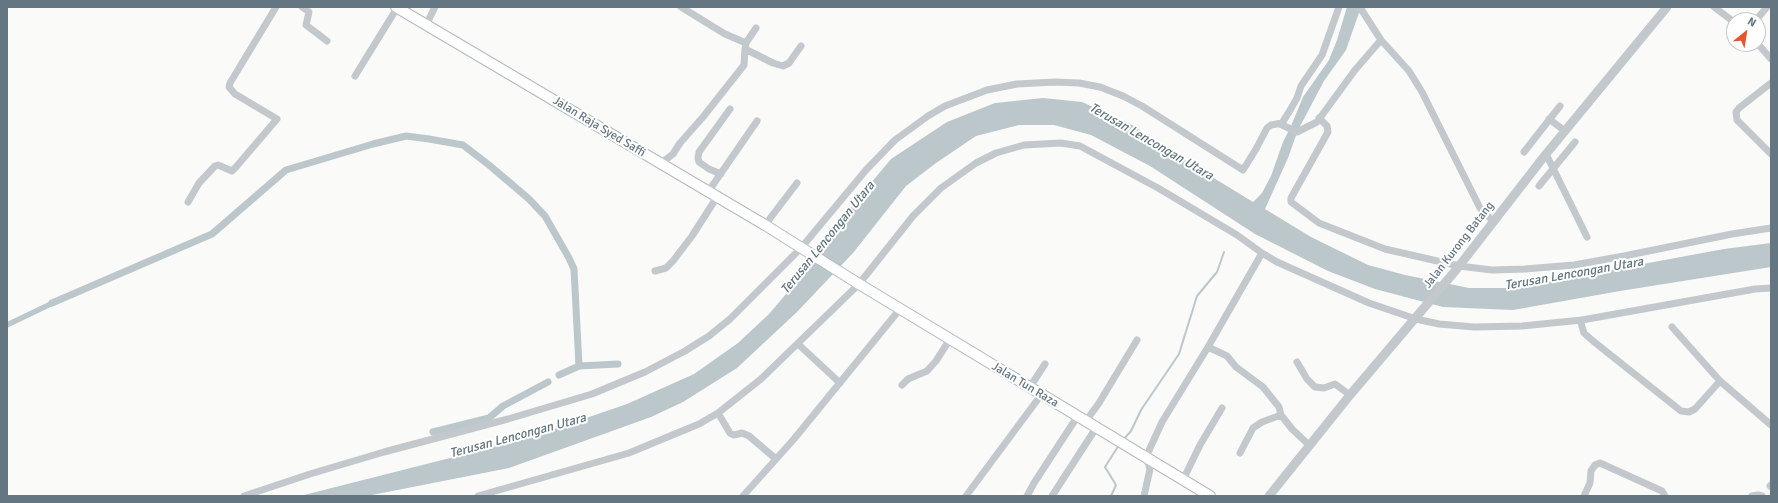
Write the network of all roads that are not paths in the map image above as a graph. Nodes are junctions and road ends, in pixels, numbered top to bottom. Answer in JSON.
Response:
{"nodes":[{"id":1,"x":276,"y":7,"type":"edge"},
{"id":2,"x":302,"y":7,"type":"edge"},
{"id":3,"x":396,"y":7,"type":"edge"},
{"id":4,"x":435,"y":7,"type":"edge"},
{"id":5,"x":681,"y":7,"type":"edge"},
{"id":6,"x":1339,"y":7,"type":"edge"},
{"id":7,"x":1666,"y":7,"type":"edge"},
{"id":8,"x":1714,"y":7,"type":"edge"},
{"id":9,"x":1359,"y":8,"type":"edge"},
{"id":10,"x":1726,"y":16,"type":"edge"},
{"id":11,"x":426,"y":25,"type":"junction"},
{"id":12,"x":756,"y":28,"type":"dead end"},
{"id":13,"x":1381,"y":40,"type":"junction"},
{"id":14,"x":327,"y":41,"type":"dead end"},
{"id":15,"x":745,"y":46,"type":"junction"},
{"id":16,"x":801,"y":46,"type":"dead end"},
{"id":17,"x":355,"y":76,"type":"dead end"},
{"id":18,"x":1771,"y":83,"type":"edge"},
{"id":19,"x":1560,"y":106,"type":"dead end"},
{"id":20,"x":730,"y":109,"type":"dead end"},
{"id":21,"x":1319,"y":118,"type":"junction"},
{"id":22,"x":1550,"y":119,"type":"junction"},
{"id":23,"x":757,"y":121,"type":"dead end"},
{"id":24,"x":1280,"y":124,"type":"junction"},
{"id":25,"x":1565,"y":131,"type":"junction"},
{"id":26,"x":1575,"y":142,"type":"dead end"},
{"id":27,"x":1524,"y":152,"type":"dead end"},
{"id":28,"x":1546,"y":154,"type":"junction"},
{"id":29,"x":1771,"y":154,"type":"edge"},
{"id":30,"x":660,"y":164,"type":"junction"},
{"id":31,"x":1553,"y":169,"type":"junction"},
{"id":32,"x":721,"y":174,"type":"junction"},
{"id":33,"x":797,"y":183,"type":"dead end"},
{"id":34,"x":1539,"y":186,"type":"dead end"},
{"id":35,"x":713,"y":195,"type":"junction"},
{"id":36,"x":188,"y":202,"type":"dead end"},
{"id":37,"x":1493,"y":221,"type":"junction"},
{"id":38,"x":765,"y":225,"type":"junction"},
{"id":39,"x":1771,"y":228,"type":"edge"},
{"id":40,"x":1587,"y":237,"type":"dead end"},
{"id":41,"x":803,"y":249,"type":"junction"},
{"id":42,"x":1262,"y":254,"type":"junction"},
{"id":43,"x":1457,"y":268,"type":"junction"},
{"id":44,"x":655,"y":271,"type":"dead end"},
{"id":45,"x":840,"y":272,"type":"joint"},
{"id":46,"x":859,"y":284,"type":"junction"},
{"id":47,"x":1771,"y":288,"type":"edge"},
{"id":48,"x":900,"y":309,"type":"junction"},
{"id":49,"x":1416,"y":319,"type":"junction"},
{"id":50,"x":1580,"y":320,"type":"junction"},
{"id":51,"x":1672,"y":327,"type":"dead end"},
{"id":52,"x":950,"y":339,"type":"junction"},
{"id":53,"x":1137,"y":340,"type":"dead end"},
{"id":54,"x":798,"y":344,"type":"junction"},
{"id":55,"x":1208,"y":347,"type":"junction"},
{"id":56,"x":1297,"y":362,"type":"dead end"},
{"id":57,"x":1045,"y":364,"type":"dead end"},
{"id":58,"x":1720,"y":381,"type":"junction"},
{"id":59,"x":840,"y":383,"type":"junction"},
{"id":60,"x":902,"y":385,"type":"dead end"},
{"id":61,"x":1030,"y":387,"type":"junction"},
{"id":62,"x":1041,"y":395,"type":"junction"},
{"id":63,"x":1350,"y":395,"type":"junction"},
{"id":64,"x":1222,"y":408,"type":"dead end"},
{"id":65,"x":718,"y":413,"type":"junction"},
{"id":66,"x":1281,"y":415,"type":"junction"},
{"id":67,"x":1081,"y":419,"type":"junction"},
{"id":68,"x":1771,"y":425,"type":"edge"},
{"id":69,"x":1096,"y":428,"type":"junction"},
{"id":70,"x":1309,"y":446,"type":"junction"},
{"id":71,"x":1240,"y":453,"type":"dead end"},
{"id":72,"x":1146,"y":457,"type":"junction"},
{"id":73,"x":776,"y":459,"type":"junction"},
{"id":74,"x":1183,"y":480,"type":"junction"},
{"id":75,"x":244,"y":496,"type":"edge"},
{"id":76,"x":478,"y":496,"type":"edge"},
{"id":77,"x":743,"y":496,"type":"edge"},
{"id":78,"x":966,"y":496,"type":"edge"},
{"id":79,"x":1027,"y":496,"type":"edge"},
{"id":80,"x":1052,"y":496,"type":"edge"},
{"id":81,"x":1144,"y":496,"type":"edge"},
{"id":82,"x":1210,"y":496,"type":"edge"},
{"id":83,"x":1269,"y":496,"type":"edge"},
{"id":84,"x":1584,"y":496,"type":"edge"},
{"id":85,"x":1665,"y":496,"type":"edge"},
{"id":86,"x":1752,"y":496,"type":"edge"},
{"id":87,"x":1762,"y":496,"type":"edge"}],
"edges":[{"from":1,"to":36,"type":"street"},
{"from":2,"to":14,"type":"street"},
{"from":3,"to":11,"type":"main road","name":"Jalan Raja Syed Saffi"},
{"from":3,"to":17,"type":"street"},
{"from":4,"to":11,"type":"street"},
{"from":5,"to":15,"type":"street"},
{"from":6,"to":24,"type":"street"},
{"from":7,"to":25,"type":"street","name":"Jalan Kurong Batang"},
{"from":8,"to":10,"type":"street"},
{"from":9,"to":13,"type":"street"},
{"from":11,"to":30,"type":"main road","name":"Jalan Raja Syed Saffi"},
{"from":12,"to":15,"type":"street"},
{"from":13,"to":21,"type":"street"},
{"from":13,"to":37,"type":"street"},
{"from":15,"to":16,"type":"street"},
{"from":15,"to":30,"type":"street"},
{"from":18,"to":29,"type":"street"},
{"from":19,"to":22,"type":"street"},
{"from":20,"to":32,"type":"street"},
{"from":21,"to":24,"type":"street"},
{"from":21,"to":43,"type":"street"},
{"from":22,"to":25,"type":"street"},
{"from":22,"to":27,"type":"street"},
{"from":23,"to":32,"type":"street"},
{"from":24,"to":41,"type":"street"},
{"from":25,"to":28,"type":"street","name":"Jalan Kurong Batang"},
{"from":26,"to":31,"type":"street"},
{"from":28,"to":31,"type":"street"},
{"from":28,"to":37,"type":"street","name":"Jalan Kurong Batang"},
{"from":30,"to":35,"type":"main road","name":"Jalan Raja Syed Saffi"},
{"from":31,"to":34,"type":"street"},
{"from":31,"to":40,"type":"street"},
{"from":32,"to":35,"type":"street"},
{"from":33,"to":38,"type":"street"},
{"from":35,"to":38,"type":"main road","name":"Jalan Raja Syed Saffi"},
{"from":35,"to":44,"type":"street"},
{"from":37,"to":43,"type":"street","name":"Jalan Kurong Batang"},
{"from":38,"to":41,"type":"main road","name":"Jalan Raja Syed Saffi"},
{"from":39,"to":43,"type":"street"},
{"from":41,"to":45,"type":"main road","name":"Jalan Raja Syed Saffi"},
{"from":41,"to":75,"type":"street"},
{"from":42,"to":46,"type":"street"},
{"from":42,"to":49,"type":"street"},
{"from":42,"to":55,"type":"street"},
{"from":43,"to":49,"type":"street","name":"Jalan Kurong Batang"},
{"from":45,"to":46,"type":"main road","name":"Jalan Tun Raza"},
{"from":46,"to":48,"type":"main road","name":"Jalan Tun Raza"},
{"from":46,"to":54,"type":"street"},
{"from":47,"to":50,"type":"street"},
{"from":48,"to":52,"type":"main road","name":"Jalan Tun Raza"},
{"from":48,"to":59,"type":"street"},
{"from":49,"to":50,"type":"street"},
{"from":49,"to":63,"type":"street","name":"Jalan Kurong Batang"},
{"from":50,"to":58,"type":"street"},
{"from":51,"to":58,"type":"street"},
{"from":52,"to":60,"type":"street"},
{"from":52,"to":61,"type":"main road","name":"Jalan Tun Raza"},
{"from":53,"to":67,"type":"street"},
{"from":54,"to":59,"type":"street"},
{"from":54,"to":65,"type":"street"},
{"from":55,"to":66,"type":"street"},
{"from":55,"to":72,"type":"street"},
{"from":56,"to":63,"type":"street"},
{"from":57,"to":61,"type":"street"},
{"from":58,"to":68,"type":"street"},
{"from":59,"to":73,"type":"street"},
{"from":61,"to":62,"type":"main road","name":"Jalan Tun Raza"},
{"from":62,"to":67,"type":"main road","name":"Jalan Tun Raza"},
{"from":62,"to":78,"type":"street"},
{"from":63,"to":70,"type":"street","name":"Jalan Kurong Batang"},
{"from":64,"to":74,"type":"street"},
{"from":65,"to":73,"type":"street"},
{"from":65,"to":76,"type":"street"},
{"from":66,"to":70,"type":"street"},
{"from":66,"to":71,"type":"street"},
{"from":67,"to":69,"type":"main road","name":"Jalan Tun Raza"},
{"from":67,"to":79,"type":"street"},
{"from":69,"to":72,"type":"main road","name":"Jalan Tun Raza"},
{"from":69,"to":80,"type":"street"},
{"from":70,"to":83,"type":"street","name":"Jalan Kurong Batang"},
{"from":72,"to":74,"type":"main road","name":"Jalan Tun Raza"},
{"from":72,"to":81,"type":"street"},
{"from":73,"to":77,"type":"street"},
{"from":74,"to":82,"type":"main road","name":"Jalan Tun Raza"},
{"from":84,"to":85,"type":"street"},
{"from":86,"to":87,"type":"street"}]}
